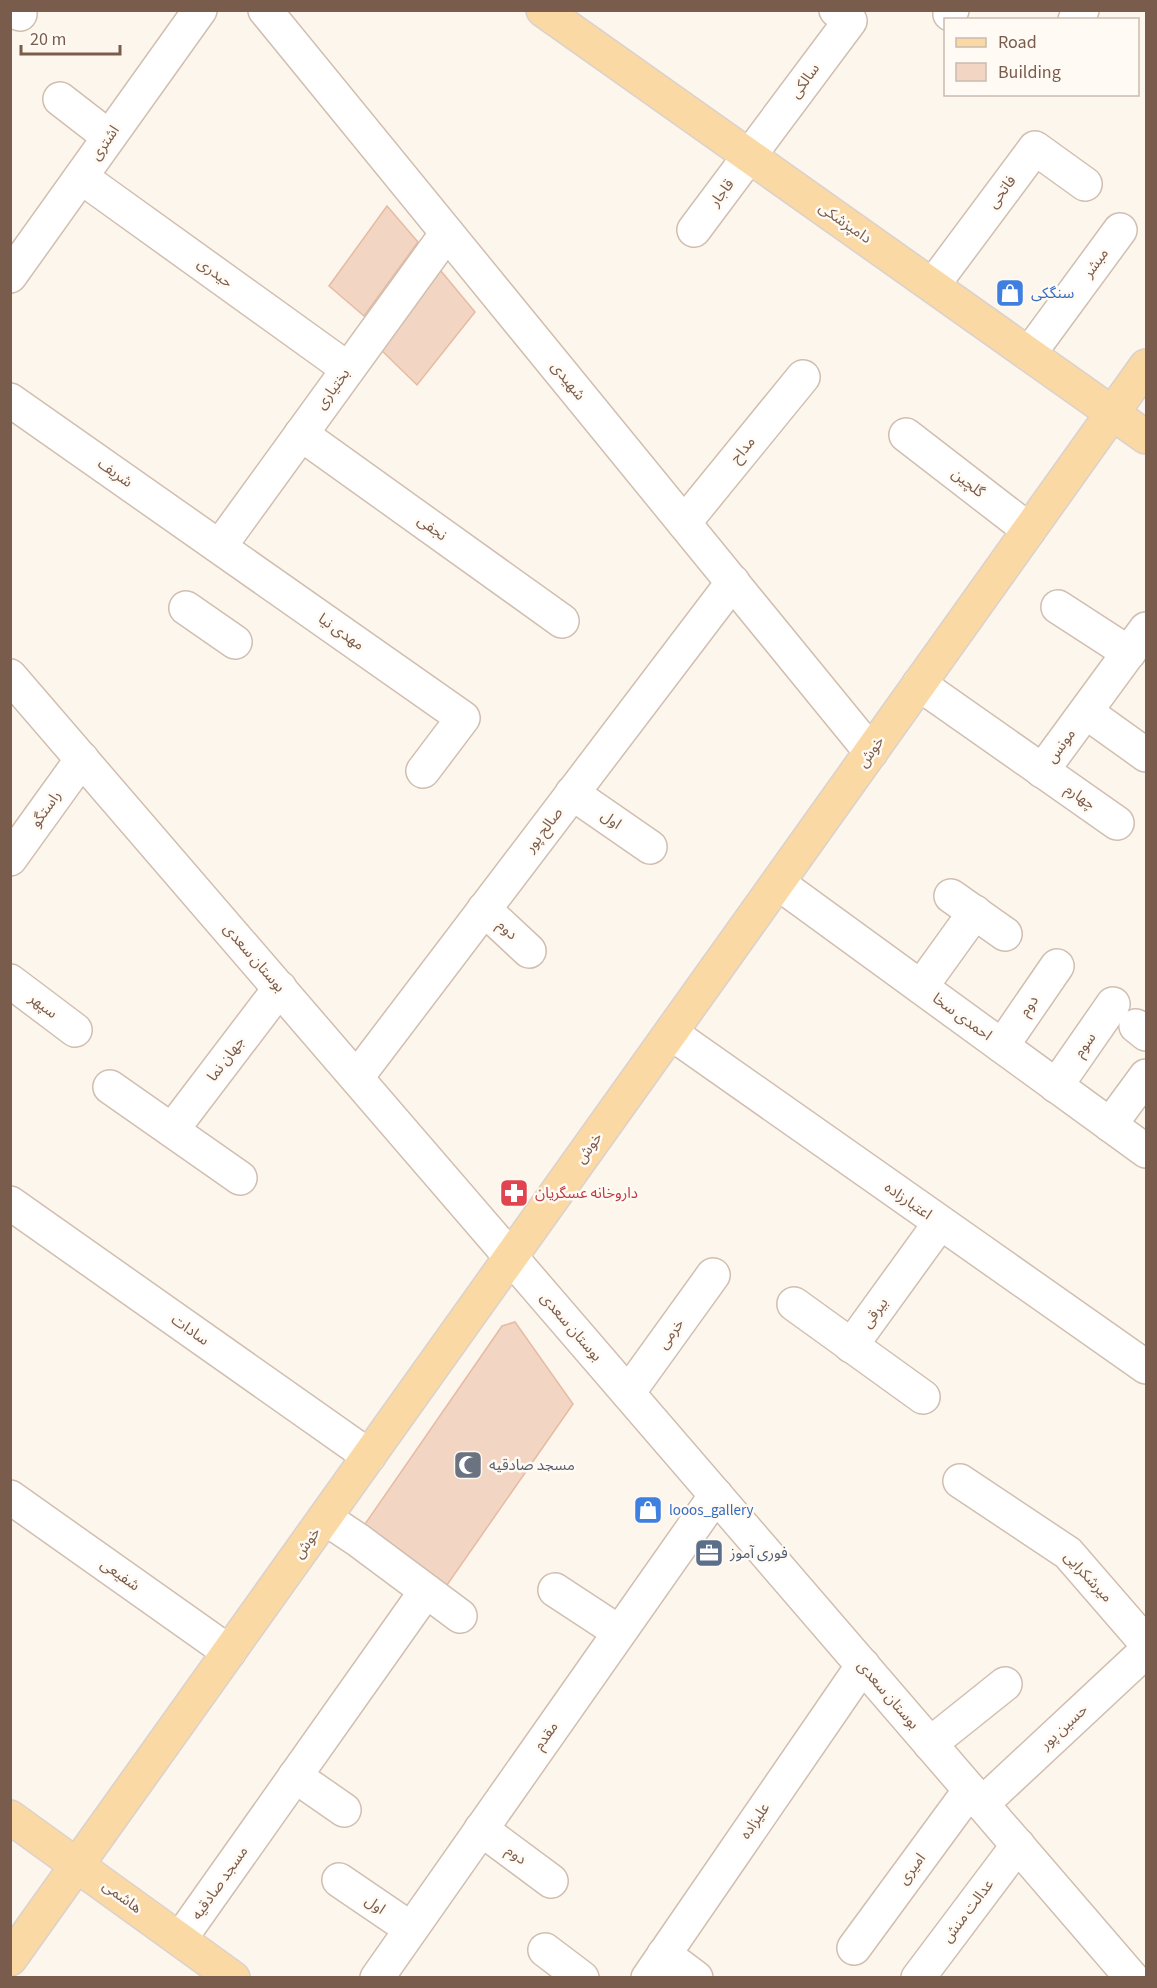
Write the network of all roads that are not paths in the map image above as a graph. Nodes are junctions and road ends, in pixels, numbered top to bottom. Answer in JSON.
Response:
{"nodes":[{"id":1,"x":200,"y":10,"type":"edge"},
{"id":2,"x":265,"y":10,"type":"edge"},
{"id":3,"x":543,"y":10,"type":"edge"},
{"id":4,"x":836,"y":10,"type":"edge"},
{"id":5,"x":60,"y":99,"type":"dead end"},
{"id":6,"x":109,"y":137,"type":"junction"},
{"id":7,"x":750,"y":157,"type":"junction"},
{"id":8,"x":81,"y":177,"type":"junction"},
{"id":9,"x":1085,"y":184,"type":"dead end"},
{"id":10,"x":694,"y":230,"type":"dead end"},
{"id":11,"x":1120,"y":230,"type":"dead end"},
{"id":12,"x":447,"y":233,"type":"junction"},
{"id":13,"x":10,"y":276,"type":"edge"},
{"id":14,"x":933,"y":285,"type":"junction"},
{"id":15,"x":1029,"y":354,"type":"junction"},
{"id":16,"x":1146,"y":366,"type":"edge"},
{"id":17,"x":348,"y":369,"type":"junction"},
{"id":18,"x":803,"y":377,"type":"dead end"},
{"id":19,"x":10,"y":400,"type":"edge"},
{"id":20,"x":1113,"y":413,"type":"junction"},
{"id":21,"x":301,"y":434,"type":"junction"},
{"id":22,"x":906,"y":435,"type":"dead end"},
{"id":23,"x":1146,"y":437,"type":"edge"},
{"id":24,"x":684,"y":523,"type":"junction"},
{"id":25,"x":1029,"y":530,"type":"junction"},
{"id":26,"x":220,"y":546,"type":"junction"},
{"id":27,"x":732,"y":582,"type":"junction"},
{"id":28,"x":1058,"y":607,"type":"dead end"},
{"id":29,"x":186,"y":608,"type":"dead end"},
{"id":30,"x":562,"y":621,"type":"dead end"},
{"id":31,"x":1138,"y":641,"type":"edge"},
{"id":32,"x":235,"y":642,"type":"dead end"},
{"id":33,"x":10,"y":676,"type":"edge"},
{"id":34,"x":919,"y":684,"type":"junction"},
{"id":35,"x":1086,"y":712,"type":"junction"},
{"id":36,"x":871,"y":752,"type":"junction"},
{"id":37,"x":1146,"y":755,"type":"edge"},
{"id":38,"x":82,"y":759,"type":"junction"},
{"id":39,"x":423,"y":771,"type":"dead end"},
{"id":40,"x":1042,"y":771,"type":"junction"},
{"id":41,"x":572,"y":793,"type":"junction"},
{"id":42,"x":1117,"y":823,"type":"dead end"},
{"id":43,"x":650,"y":847,"type":"dead end"},
{"id":44,"x":10,"y":859,"type":"edge"},
{"id":45,"x":777,"y":884,"type":"junction"},
{"id":46,"x":484,"y":909,"type":"junction"},
{"id":47,"x":1005,"y":934,"type":"dead end"},
{"id":48,"x":529,"y":951,"type":"dead end"},
{"id":49,"x":1057,"y":966,"type":"dead end"},
{"id":50,"x":10,"y":981,"type":"edge"},
{"id":51,"x":921,"y":987,"type":"junction"},
{"id":52,"x":280,"y":988,"type":"junction"},
{"id":53,"x":1113,"y":1004,"type":"dead end"},
{"id":54,"x":75,"y":1030,"type":"dead end"},
{"id":55,"x":670,"y":1033,"type":"junction"},
{"id":56,"x":1002,"y":1046,"type":"junction"},
{"id":57,"x":1146,"y":1076,"type":"edge"},
{"id":58,"x":357,"y":1077,"type":"junction"},
{"id":59,"x":1056,"y":1086,"type":"junction"},
{"id":60,"x":110,"y":1087,"type":"dead end"},
{"id":61,"x":1110,"y":1125,"type":"junction"},
{"id":62,"x":172,"y":1130,"type":"junction"},
{"id":63,"x":1146,"y":1151,"type":"edge"},
{"id":64,"x":240,"y":1178,"type":"dead end"},
{"id":65,"x":10,"y":1203,"type":"edge"},
{"id":66,"x":939,"y":1222,"type":"junction"},
{"id":67,"x":511,"y":1257,"type":"junction"},
{"id":68,"x":713,"y":1275,"type":"dead end"},
{"id":69,"x":794,"y":1304,"type":"dead end"},
{"id":70,"x":851,"y":1346,"type":"junction"},
{"id":71,"x":1146,"y":1367,"type":"edge"},
{"id":72,"x":628,"y":1393,"type":"junction"},
{"id":73,"x":923,"y":1397,"type":"dead end"},
{"id":74,"x":369,"y":1456,"type":"junction"},
{"id":75,"x":960,"y":1481,"type":"dead end"},
{"id":76,"x":716,"y":1495,"type":"junction"},
{"id":77,"x":10,"y":1497,"type":"edge"},
{"id":78,"x":325,"y":1518,"type":"junction"},
{"id":79,"x":555,"y":1590,"type":"dead end"},
{"id":80,"x":426,"y":1591,"type":"junction"},
{"id":81,"x":460,"y":1616,"type":"dead end"},
{"id":82,"x":619,"y":1632,"type":"junction"},
{"id":83,"x":1146,"y":1643,"type":"edge"},
{"id":84,"x":1146,"y":1651,"type":"edge"},
{"id":85,"x":229,"y":1652,"type":"junction"},
{"id":86,"x":862,"y":1665,"type":"junction"},
{"id":87,"x":1005,"y":1684,"type":"dead end"},
{"id":88,"x":930,"y":1743,"type":"junction"},
{"id":89,"x":296,"y":1776,"type":"junction"},
{"id":90,"x":976,"y":1797,"type":"junction"},
{"id":91,"x":344,"y":1810,"type":"dead end"},
{"id":92,"x":10,"y":1816,"type":"edge"},
{"id":93,"x":481,"y":1829,"type":"junction"},
{"id":94,"x":1018,"y":1845,"type":"junction"},
{"id":95,"x":78,"y":1864,"type":"junction"},
{"id":96,"x":339,"y":1880,"type":"dead end"},
{"id":97,"x":551,"y":1881,"type":"dead end"},
{"id":98,"x":411,"y":1929,"type":"junction"},
{"id":99,"x":180,"y":1939,"type":"junction"},
{"id":100,"x":854,"y":1948,"type":"dead end"},
{"id":101,"x":545,"y":1950,"type":"dead end"},
{"id":102,"x":10,"y":1959,"type":"edge"},
{"id":103,"x":656,"y":1966,"type":"edge"},
{"id":104,"x":1115,"y":1971,"type":"edge"},
{"id":105,"x":233,"y":1977,"type":"edge"},
{"id":106,"x":377,"y":1977,"type":"edge"},
{"id":107,"x":582,"y":1977,"type":"edge"},
{"id":108,"x":696,"y":1977,"type":"edge"},
{"id":109,"x":918,"y":1977,"type":"edge"}],
"edges":[{"from":1,"to":6,"type":"street","name":"اشتری"},
{"from":2,"to":12,"type":"street","name":"شهیدی"},
{"from":3,"to":7,"type":"main road","name":"دامپزشکی"},
{"from":4,"to":7,"type":"street","name":"سالکی"},
{"from":5,"to":6,"type":"street"},
{"from":6,"to":8,"type":"street","name":"اشتری"},
{"from":7,"to":10,"type":"street","name":"قاجار"},
{"from":7,"to":14,"type":"main road","name":"دامپزشکی"},
{"from":8,"to":13,"type":"street","name":"اشتری"},
{"from":8,"to":17,"type":"street","name":"حیدری"},
{"from":9,"to":14,"type":"street","name":"فاتحی"},
{"from":11,"to":15,"type":"street","name":"مبشر"},
{"from":12,"to":17,"type":"street","name":"بختیاری"},
{"from":12,"to":24,"type":"street","name":"شهیدی"},
{"from":14,"to":15,"type":"main road","name":"دامپزشکی"},
{"from":15,"to":20,"type":"main road","name":"دامپزشکی"},
{"from":16,"to":20,"type":"main road","name":"خوش"},
{"from":17,"to":21,"type":"street","name":"بختیاری"},
{"from":18,"to":24,"type":"street","name":"مداح"},
{"from":19,"to":26,"type":"street","name":"شریف"},
{"from":20,"to":23,"type":"main road","name":"دامپزشکی"},
{"from":20,"to":25,"type":"main road","name":"خوش"},
{"from":21,"to":26,"type":"street","name":"بختیاری"},
{"from":21,"to":30,"type":"street","name":"نجفی"},
{"from":22,"to":25,"type":"street","name":"گلچین"},
{"from":24,"to":27,"type":"street","name":"شهیدی"},
{"from":25,"to":34,"type":"main road","name":"خوش"},
{"from":26,"to":39,"type":"street","name":"مهدی نیا"},
{"from":27,"to":36,"type":"street","name":"شهیدی"},
{"from":27,"to":41,"type":"street","name":"صالح پور"},
{"from":28,"to":31,"type":"street"},
{"from":29,"to":32,"type":"street"},
{"from":31,"to":35,"type":"street","name":"مونس"},
{"from":33,"to":38,"type":"street","name":"بوستان سعدی"},
{"from":34,"to":36,"type":"main road","name":"خوش"},
{"from":34,"to":40,"type":"street","name":"مونس"},
{"from":35,"to":37,"type":"street"},
{"from":35,"to":40,"type":"street","name":"مونس"},
{"from":36,"to":45,"type":"main road","name":"خوش"},
{"from":38,"to":44,"type":"street","name":"راستگو"},
{"from":38,"to":52,"type":"street","name":"بوستان سعدی"},
{"from":40,"to":42,"type":"street","name":"چهارم"},
{"from":41,"to":43,"type":"street","name":"اول"},
{"from":41,"to":46,"type":"street","name":"صالح پور"},
{"from":45,"to":51,"type":"street","name":"احمدی سخا"},
{"from":45,"to":55,"type":"main road","name":"خوش"},
{"from":46,"to":48,"type":"street","name":"دوم"},
{"from":46,"to":58,"type":"street","name":"صالح پور"},
{"from":47,"to":51,"type":"street"},
{"from":49,"to":56,"type":"street","name":"دوم"},
{"from":50,"to":54,"type":"street","name":"سپهر"},
{"from":51,"to":56,"type":"street","name":"احمدی سخا"},
{"from":52,"to":58,"type":"street","name":"بوستان سعدی"},
{"from":52,"to":62,"type":"street","name":"جهان نما"},
{"from":53,"to":59,"type":"street","name":"سوم"},
{"from":55,"to":66,"type":"street","name":"اعتبارزاده"},
{"from":55,"to":67,"type":"main road","name":"خوش"},
{"from":56,"to":59,"type":"street","name":"احمدی سخا"},
{"from":57,"to":61,"type":"street"},
{"from":58,"to":67,"type":"street","name":"بوستان سعدی"},
{"from":59,"to":61,"type":"street","name":"احمدی سخا"},
{"from":60,"to":62,"type":"street"},
{"from":61,"to":63,"type":"street","name":"احمدی سخا"},
{"from":62,"to":64,"type":"street"},
{"from":65,"to":74,"type":"street","name":"سادات"},
{"from":66,"to":70,"type":"street","name":"بیرقی"},
{"from":66,"to":71,"type":"street","name":"اعتبارزاده"},
{"from":67,"to":72,"type":"street","name":"بوستان سعدی"},
{"from":67,"to":74,"type":"main road","name":"خوش"},
{"from":68,"to":72,"type":"street","name":"خرمی"},
{"from":69,"to":70,"type":"street"},
{"from":70,"to":73,"type":"street"},
{"from":72,"to":76,"type":"street","name":"بوستان سعدی"},
{"from":74,"to":78,"type":"main road","name":"خوش"},
{"from":75,"to":83,"type":"street","name":"میرشکرایی"},
{"from":76,"to":82,"type":"street","name":"مقدم"},
{"from":76,"to":86,"type":"street","name":"بوستان سعدی"},
{"from":77,"to":85,"type":"street","name":"شفیعی"},
{"from":78,"to":80,"type":"street"},
{"from":78,"to":85,"type":"main road","name":"خوش"},
{"from":79,"to":82,"type":"street"},
{"from":80,"to":81,"type":"street"},
{"from":80,"to":89,"type":"street","name":"مسجد صادقیه"},
{"from":82,"to":93,"type":"street","name":"مقدم"},
{"from":84,"to":90,"type":"street","name":"حسین پور"},
{"from":85,"to":95,"type":"main road","name":"خوش"},
{"from":86,"to":88,"type":"street","name":"بوستان سعدی"},
{"from":86,"to":103,"type":"street","name":"علیزاده"},
{"from":87,"to":88,"type":"street"},
{"from":88,"to":90,"type":"street","name":"بوستان سعدی"},
{"from":89,"to":91,"type":"street"},
{"from":89,"to":99,"type":"street","name":"مسجد صادقیه"},
{"from":90,"to":94,"type":"street","name":"بوستان سعدی"},
{"from":90,"to":100,"type":"street","name":"امیری"},
{"from":92,"to":95,"type":"main road","name":"هاشمی"},
{"from":93,"to":97,"type":"street","name":"دوم"},
{"from":93,"to":98,"type":"street","name":"مقدم"},
{"from":94,"to":104,"type":"street","name":"بوستان سعدی"},
{"from":94,"to":109,"type":"street","name":"عدالت منش"},
{"from":95,"to":99,"type":"main road","name":"هاشمی"},
{"from":95,"to":102,"type":"main road","name":"خوش"},
{"from":96,"to":98,"type":"street","name":"اول"},
{"from":98,"to":106,"type":"street","name":"مقدم"},
{"from":99,"to":105,"type":"main road","name":"هاشمی"},
{"from":101,"to":107,"type":"street"},
{"from":103,"to":108,"type":"street"}]}
